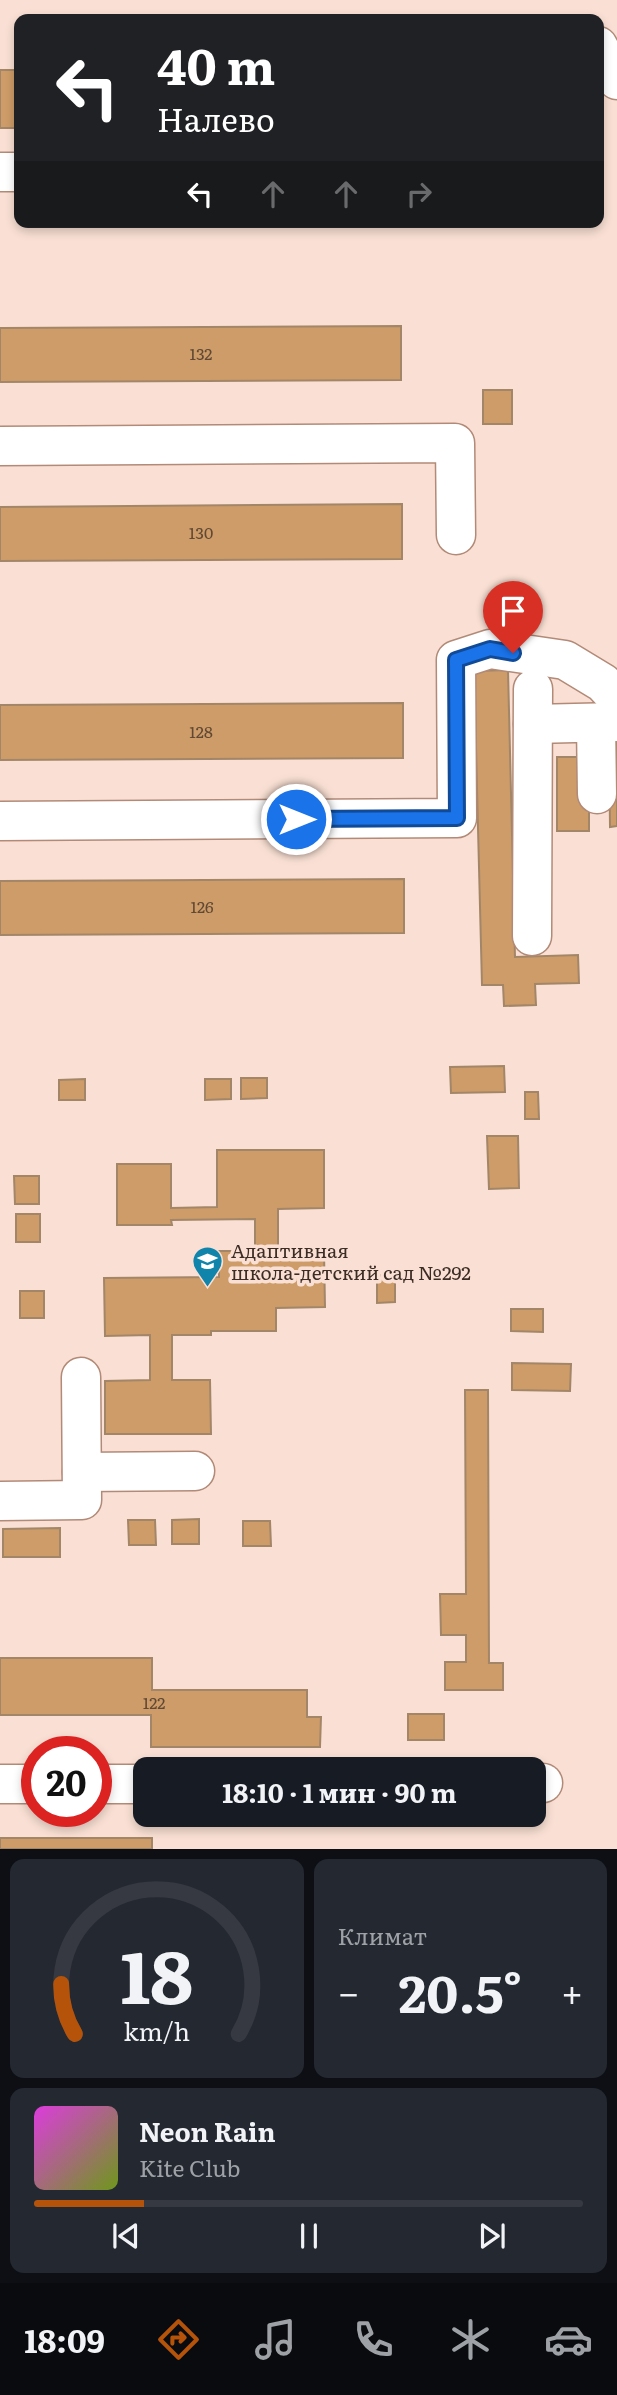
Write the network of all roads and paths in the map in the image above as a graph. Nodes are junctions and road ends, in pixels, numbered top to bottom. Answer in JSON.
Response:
{"nodes":[{"id":1,"x":604,"y":57,"type":"edge"},
{"id":2,"x":617,"y":80,"type":"edge"},
{"id":3,"x":0,"y":446,"type":"edge"},
{"id":4,"x":456,"y":535,"type":"dead end"},
{"id":5,"x":610,"y":714,"type":"edge"},
{"id":6,"x":597,"y":794,"type":"dead end"},
{"id":7,"x":0,"y":821,"type":"edge"},
{"id":8,"x":532,"y":936,"type":"dead end"},
{"id":9,"x":81,"y":1377,"type":"dead end"},
{"id":10,"x":195,"y":1471,"type":"dead end"},
{"id":11,"x":82,"y":1472,"type":"junction"},
{"id":12,"x":0,"y":1501,"type":"edge"},
{"id":13,"x":0,"y":1784,"type":"edge"},
{"id":14,"x":21,"y":1784,"type":"edge"},
{"id":15,"x":112,"y":1784,"type":"edge"},
{"id":16,"x":133,"y":1784,"type":"edge"}],
"edges":[{"from":1,"to":2,"type":"lane"},
{"from":3,"to":4,"type":"lane"},
{"from":5,"to":6,"type":"lane"},
{"from":5,"to":7,"type":"lane"},
{"from":5,"to":8,"type":"lane"},
{"from":9,"to":11,"type":"lane"},
{"from":10,"to":11,"type":"lane"},
{"from":11,"to":12,"type":"lane"},
{"from":13,"to":14,"type":"lane"},
{"from":15,"to":16,"type":"lane"}]}
